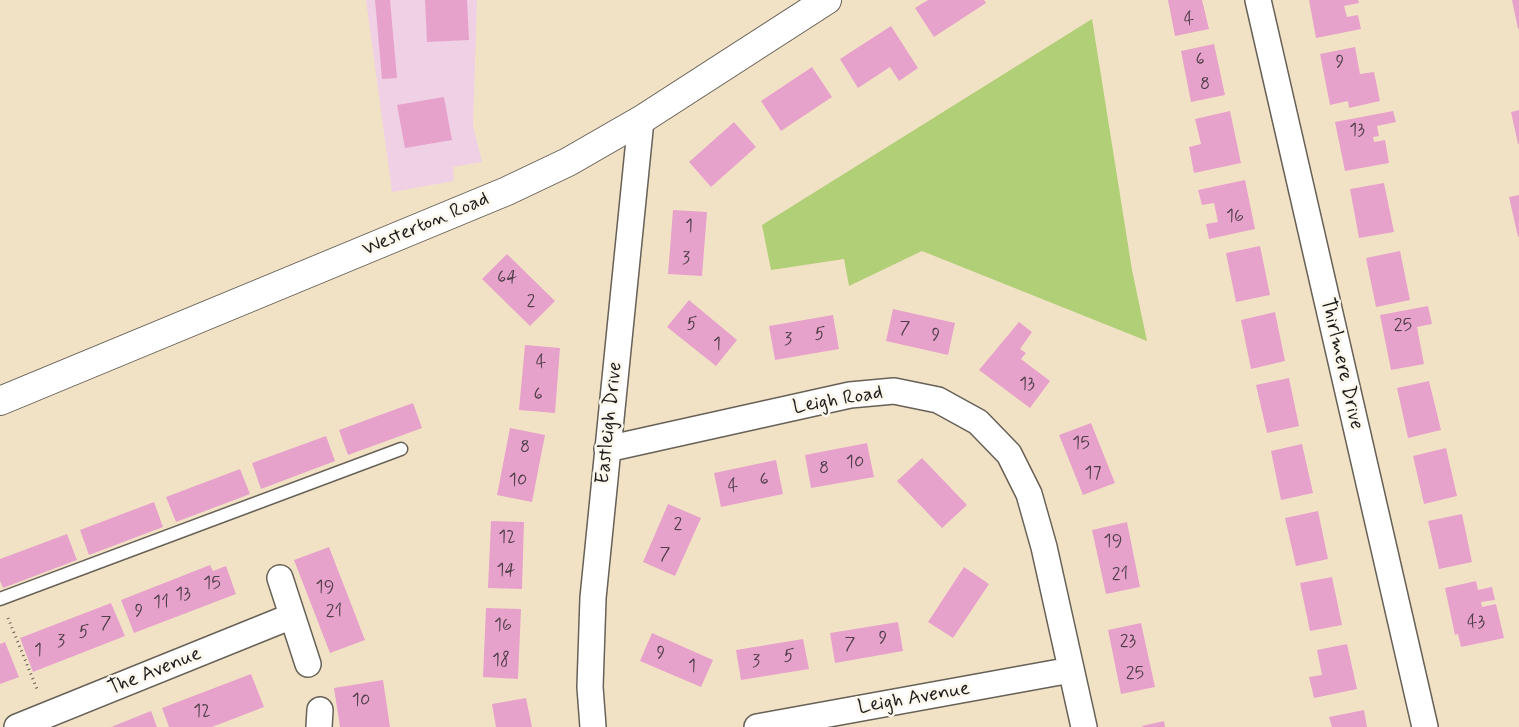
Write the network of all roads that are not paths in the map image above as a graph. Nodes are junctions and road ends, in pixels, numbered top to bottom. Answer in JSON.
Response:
{"nodes":[{"id":1,"x":827,"y":0,"type":"edge"},
{"id":2,"x":1258,"y":0,"type":"edge"},
{"id":3,"x":641,"y":120,"type":"junction"},
{"id":4,"x":0,"y":402,"type":"edge"},
{"id":5,"x":401,"y":449,"type":"dead end"},
{"id":6,"x":607,"y":449,"type":"junction"},
{"id":7,"x":280,"y":578,"type":"dead end"},
{"id":8,"x":0,"y":599,"type":"edge"},
{"id":9,"x":292,"y":616,"type":"junction"},
{"id":10,"x":308,"y":664,"type":"dead end"},
{"id":11,"x":1071,"y":670,"type":"junction"},
{"id":12,"x":17,"y":727,"type":"edge"},
{"id":13,"x":594,"y":727,"type":"edge"},
{"id":14,"x":757,"y":727,"type":"edge"},
{"id":15,"x":1084,"y":727,"type":"edge"},
{"id":16,"x":1425,"y":727,"type":"edge"}],
"edges":[{"from":1,"to":3,"type":"street","name":"Westerton Road"},
{"from":2,"to":16,"type":"street","name":"Thirlmere Drive"},
{"from":3,"to":4,"type":"street","name":"Westerton Road"},
{"from":3,"to":6,"type":"street","name":"Eastleigh Drive"},
{"from":5,"to":8,"type":"lane"},
{"from":6,"to":11,"type":"street","name":"Leigh Road"},
{"from":6,"to":13,"type":"street","name":"Eastleigh Drive"},
{"from":7,"to":9,"type":"street"},
{"from":9,"to":10,"type":"street"},
{"from":9,"to":12,"type":"street","name":"The Avenue"},
{"from":11,"to":14,"type":"street","name":"Leigh Avenue"},
{"from":11,"to":15,"type":"street","name":"Leigh Road"}]}
